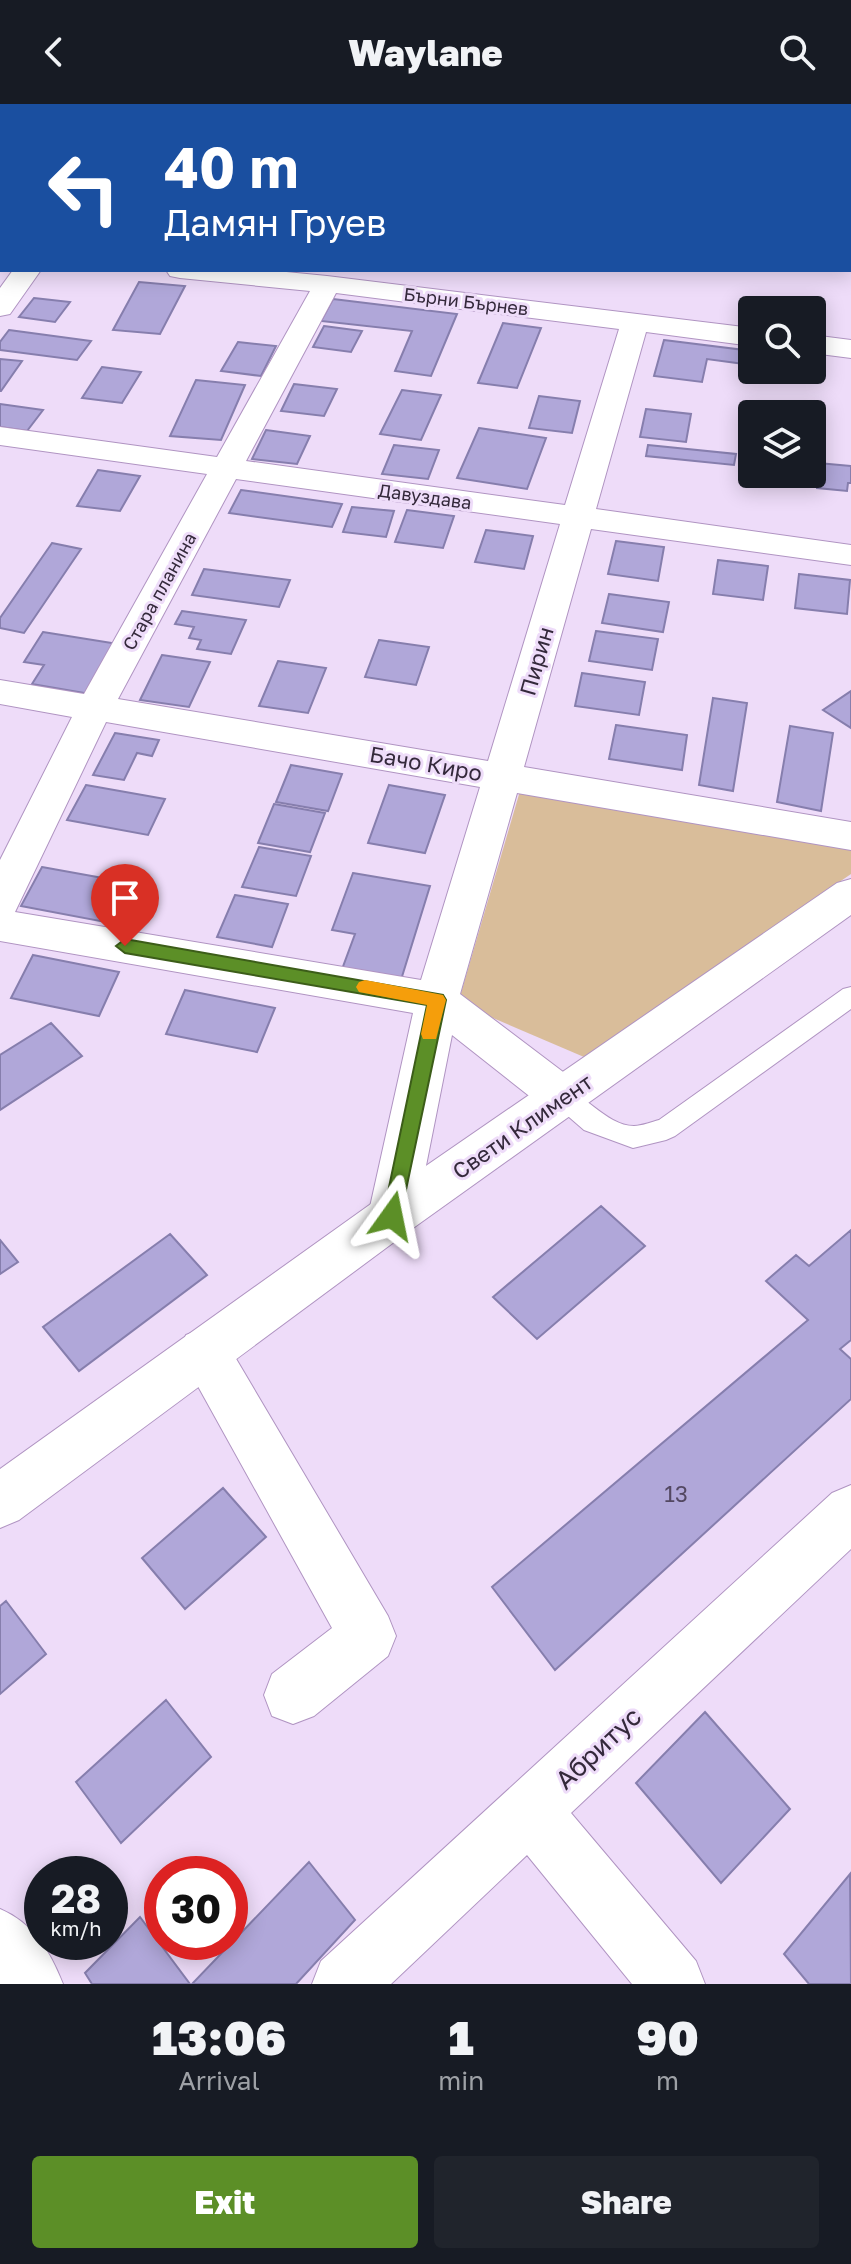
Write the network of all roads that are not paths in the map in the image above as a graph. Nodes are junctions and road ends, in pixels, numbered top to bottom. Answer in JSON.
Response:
{"nodes":[{"id":1,"x":26,"y":272,"type":"edge"},
{"id":2,"x":201,"y":272,"type":"edge"},
{"id":3,"x":327,"y":284,"type":"junction"},
{"id":4,"x":0,"y":308,"type":"edge"},
{"id":5,"x":635,"y":322,"type":"junction"},
{"id":6,"x":738,"y":335,"type":"edge"},
{"id":7,"x":826,"y":346,"type":"edge"},
{"id":8,"x":851,"y":349,"type":"edge"},
{"id":9,"x":0,"y":436,"type":"edge"},
{"id":10,"x":226,"y":468,"type":"junction"},
{"id":11,"x":578,"y":517,"type":"junction"},
{"id":12,"x":851,"y":555,"type":"edge"},
{"id":13,"x":0,"y":692,"type":"edge"},
{"id":14,"x":96,"y":706,"type":"junction"},
{"id":15,"x":502,"y":776,"type":"junction"},
{"id":16,"x":851,"y":836,"type":"edge"},
{"id":17,"x":851,"y":894,"type":"edge"},
{"id":18,"x":0,"y":901,"type":"edge"},
{"id":19,"x":0,"y":925,"type":"edge"},
{"id":20,"x":851,"y":996,"type":"edge"},
{"id":21,"x":437,"y":1000,"type":"junction"},
{"id":22,"x":563,"y":1097,"type":"junction"},
{"id":23,"x":392,"y":1216,"type":"junction"},
{"id":24,"x":204,"y":1352,"type":"junction"},
{"id":25,"x":0,"y":1501,"type":"edge"},
{"id":26,"x":851,"y":1512,"type":"edge"},
{"id":27,"x":293,"y":1695,"type":"dead end"},
{"id":28,"x":530,"y":1811,"type":"junction"},
{"id":29,"x":0,"y":1941,"type":"edge"},
{"id":30,"x":31,"y":1984,"type":"edge"},
{"id":31,"x":344,"y":1984,"type":"edge"},
{"id":32,"x":673,"y":1984,"type":"edge"}],
"edges":[{"from":1,"to":4,"type":"street"},
{"from":2,"to":3,"type":"street","name":"Бърни Бърнев"},
{"from":3,"to":5,"type":"street","name":"Бърни Бърнев"},
{"from":3,"to":10,"type":"street","name":"Стара планина"},
{"from":5,"to":6,"type":"street","name":"Бърни Бърнев"},
{"from":5,"to":11,"type":"street","name":"Пирин"},
{"from":7,"to":8,"type":"street"},
{"from":9,"to":10,"type":"street","name":"Давуздава"},
{"from":10,"to":11,"type":"street","name":"Давуздава"},
{"from":10,"to":14,"type":"street","name":"Стара планина"},
{"from":11,"to":12,"type":"street","name":"Давуздава"},
{"from":11,"to":15,"type":"street","name":"Пирин"},
{"from":13,"to":14,"type":"street","name":"Бачо Киро"},
{"from":14,"to":15,"type":"street","name":"Бачо Киро"},
{"from":14,"to":18,"type":"street","name":"Стара планина"},
{"from":15,"to":16,"type":"street","name":"Бачо Киро"},
{"from":15,"to":21,"type":"street","name":"Пирин"},
{"from":17,"to":22,"type":"street","name":"Свети Климент"},
{"from":19,"to":21,"type":"street"},
{"from":20,"to":22,"type":"lane"},
{"from":21,"to":22,"type":"street"},
{"from":21,"to":23,"type":"street","name":"Пирин"},
{"from":22,"to":23,"type":"street","name":"Свети Климент"},
{"from":23,"to":24,"type":"street","name":"Свети Климент"},
{"from":24,"to":25,"type":"street","name":"Свети Климент"},
{"from":24,"to":27,"type":"street"},
{"from":26,"to":28,"type":"street","name":"Абритус"},
{"from":28,"to":31,"type":"street","name":"Абритус"},
{"from":28,"to":32,"type":"street"},
{"from":29,"to":30,"type":"street"}]}
